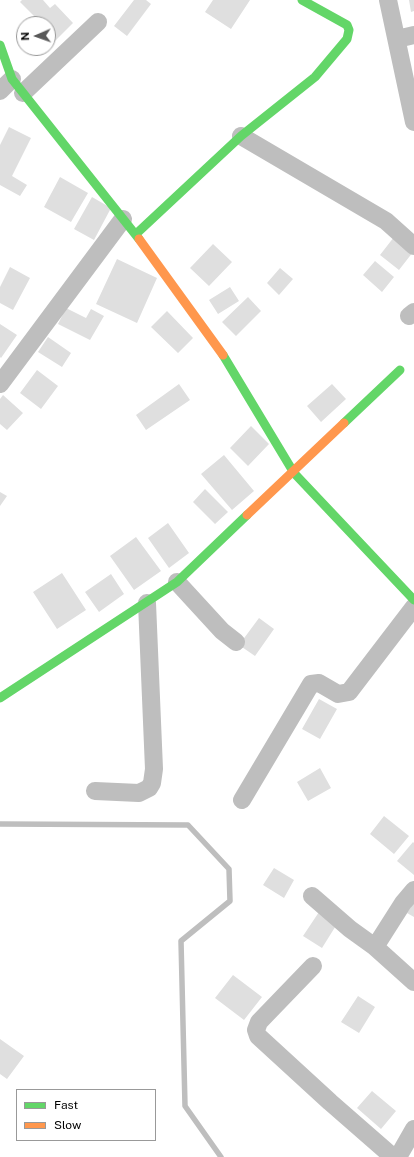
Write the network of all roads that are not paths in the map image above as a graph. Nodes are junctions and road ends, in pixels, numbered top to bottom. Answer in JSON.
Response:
{"nodes":[{"id":1,"x":302,"y":0,"type":"edge"},
{"id":2,"x":388,"y":0,"type":"edge"},
{"id":3,"x":98,"y":22,"type":"dead end"},
{"id":4,"x":414,"y":35,"type":"edge"},
{"id":5,"x":397,"y":39,"type":"junction"},
{"id":6,"x":0,"y":45,"type":"edge"},
{"id":7,"x":12,"y":88,"type":"edge"},
{"id":8,"x":414,"y":122,"type":"edge"},
{"id":9,"x":241,"y":136,"type":"junction"},
{"id":10,"x":124,"y":219,"type":"junction"},
{"id":11,"x":136,"y":234,"type":"junction"},
{"id":12,"x":414,"y":246,"type":"edge"},
{"id":13,"x":400,"y":370,"type":"dead end"},
{"id":14,"x":2,"y":376,"type":"edge"},
{"id":15,"x":294,"y":473,"type":"junction"},
{"id":16,"x":177,"y":582,"type":"junction"},
{"id":17,"x":414,"y":600,"type":"edge"},
{"id":18,"x":147,"y":603,"type":"junction"},
{"id":19,"x":414,"y":607,"type":"edge"},
{"id":20,"x":236,"y":642,"type":"dead end"},
{"id":21,"x":0,"y":698,"type":"edge"},
{"id":22,"x":95,"y":791,"type":"dead end"},
{"id":23,"x":242,"y":800,"type":"dead end"},
{"id":24,"x":414,"y":890,"type":"edge"},
{"id":25,"x":312,"y":896,"type":"dead end"},
{"id":26,"x":375,"y":947,"type":"junction"},
{"id":27,"x":313,"y":966,"type":"dead end"},
{"id":28,"x":414,"y":982,"type":"edge"},
{"id":29,"x":414,"y":1129,"type":"edge"},
{"id":30,"x":393,"y":1157,"type":"edge"},
{"id":31,"x":398,"y":1157,"type":"edge"}],
"edges":[{"from":1,"to":9,"type":"street"},
{"from":2,"to":5,"type":"street"},
{"from":3,"to":7,"type":"street"},
{"from":4,"to":5,"type":"street"},
{"from":5,"to":8,"type":"street"},
{"from":6,"to":7,"type":"street"},
{"from":7,"to":10,"type":"street"},
{"from":9,"to":11,"type":"street"},
{"from":9,"to":12,"type":"street"},
{"from":10,"to":11,"type":"street"},
{"from":10,"to":14,"type":"street"},
{"from":11,"to":15,"type":"street"},
{"from":13,"to":15,"type":"street"},
{"from":15,"to":16,"type":"street"},
{"from":15,"to":17,"type":"street"},
{"from":16,"to":18,"type":"street"},
{"from":16,"to":20,"type":"street"},
{"from":18,"to":21,"type":"street"},
{"from":18,"to":22,"type":"street"},
{"from":19,"to":23,"type":"street"},
{"from":24,"to":26,"type":"street"},
{"from":25,"to":26,"type":"street"},
{"from":26,"to":28,"type":"street"},
{"from":27,"to":30,"type":"street"},
{"from":29,"to":31,"type":"street"}]}
